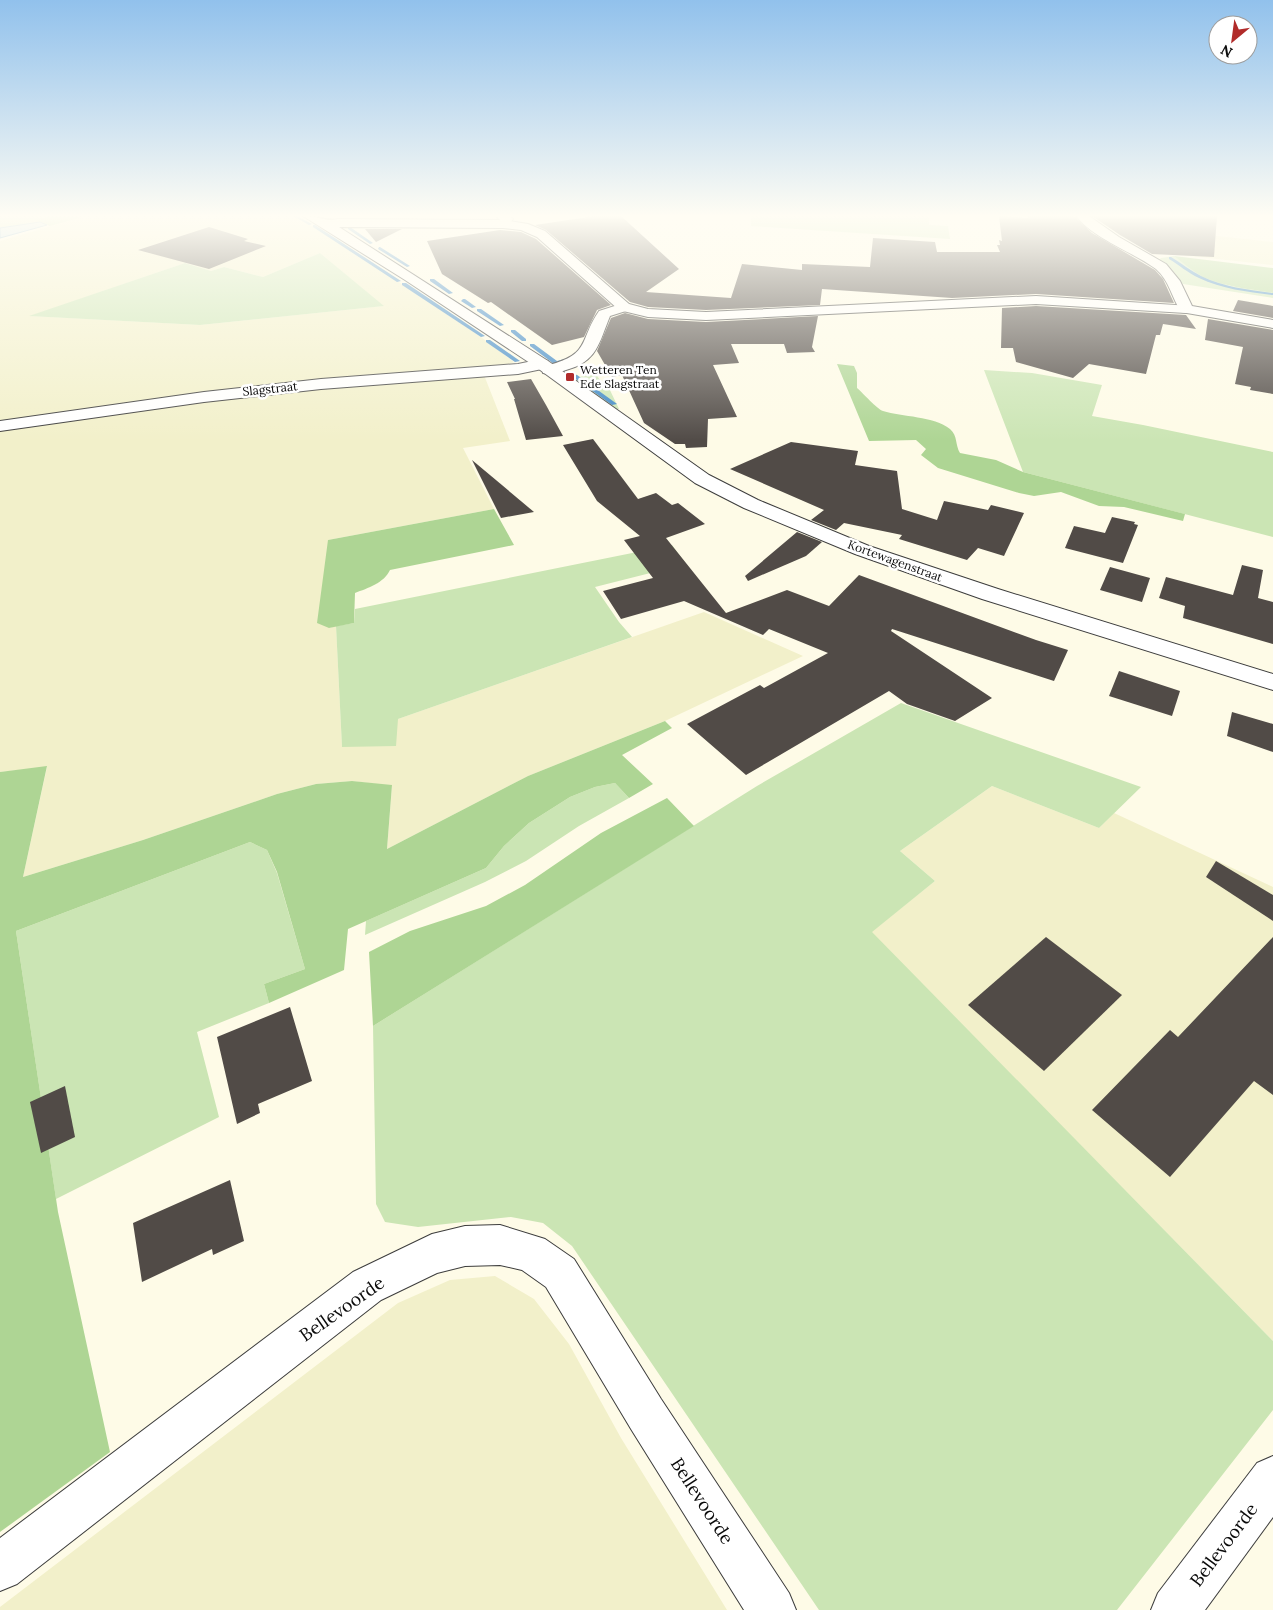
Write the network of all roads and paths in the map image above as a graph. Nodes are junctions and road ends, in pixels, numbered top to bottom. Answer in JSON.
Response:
{"nodes":[{"id":1,"x":430,"y":291,"type":"edge"},
{"id":2,"x":607,"y":291,"type":"edge"},
{"id":3,"x":1178,"y":291,"type":"edge"},
{"id":4,"x":624,"y":306,"type":"junction"},
{"id":5,"x":1186,"y":309,"type":"junction"},
{"id":6,"x":1273,"y":324,"type":"edge"},
{"id":7,"x":546,"y":367,"type":"junction"},
{"id":8,"x":0,"y":426,"type":"edge"},
{"id":9,"x":1273,"y":682,"type":"edge"},
{"id":10,"x":1273,"y":1479,"type":"edge"},
{"id":11,"x":0,"y":1567,"type":"edge"},
{"id":12,"x":772,"y":1610,"type":"edge"},
{"id":13,"x":1175,"y":1610,"type":"edge"}],
"edges":[{"from":1,"to":7,"type":"street","name":"Kortewagenstraat"},
{"from":2,"to":4,"type":"street"},
{"from":3,"to":5,"type":"street"},
{"from":4,"to":5,"type":"street"},
{"from":4,"to":7,"type":"street"},
{"from":5,"to":6,"type":"street"},
{"from":7,"to":8,"type":"street","name":"Slagstraat"},
{"from":7,"to":9,"type":"street","name":"Kortewagenstraat"},
{"from":10,"to":13,"type":"street","name":"Bellevoorde"},
{"from":11,"to":12,"type":"street","name":"Bellevoorde"}]}
